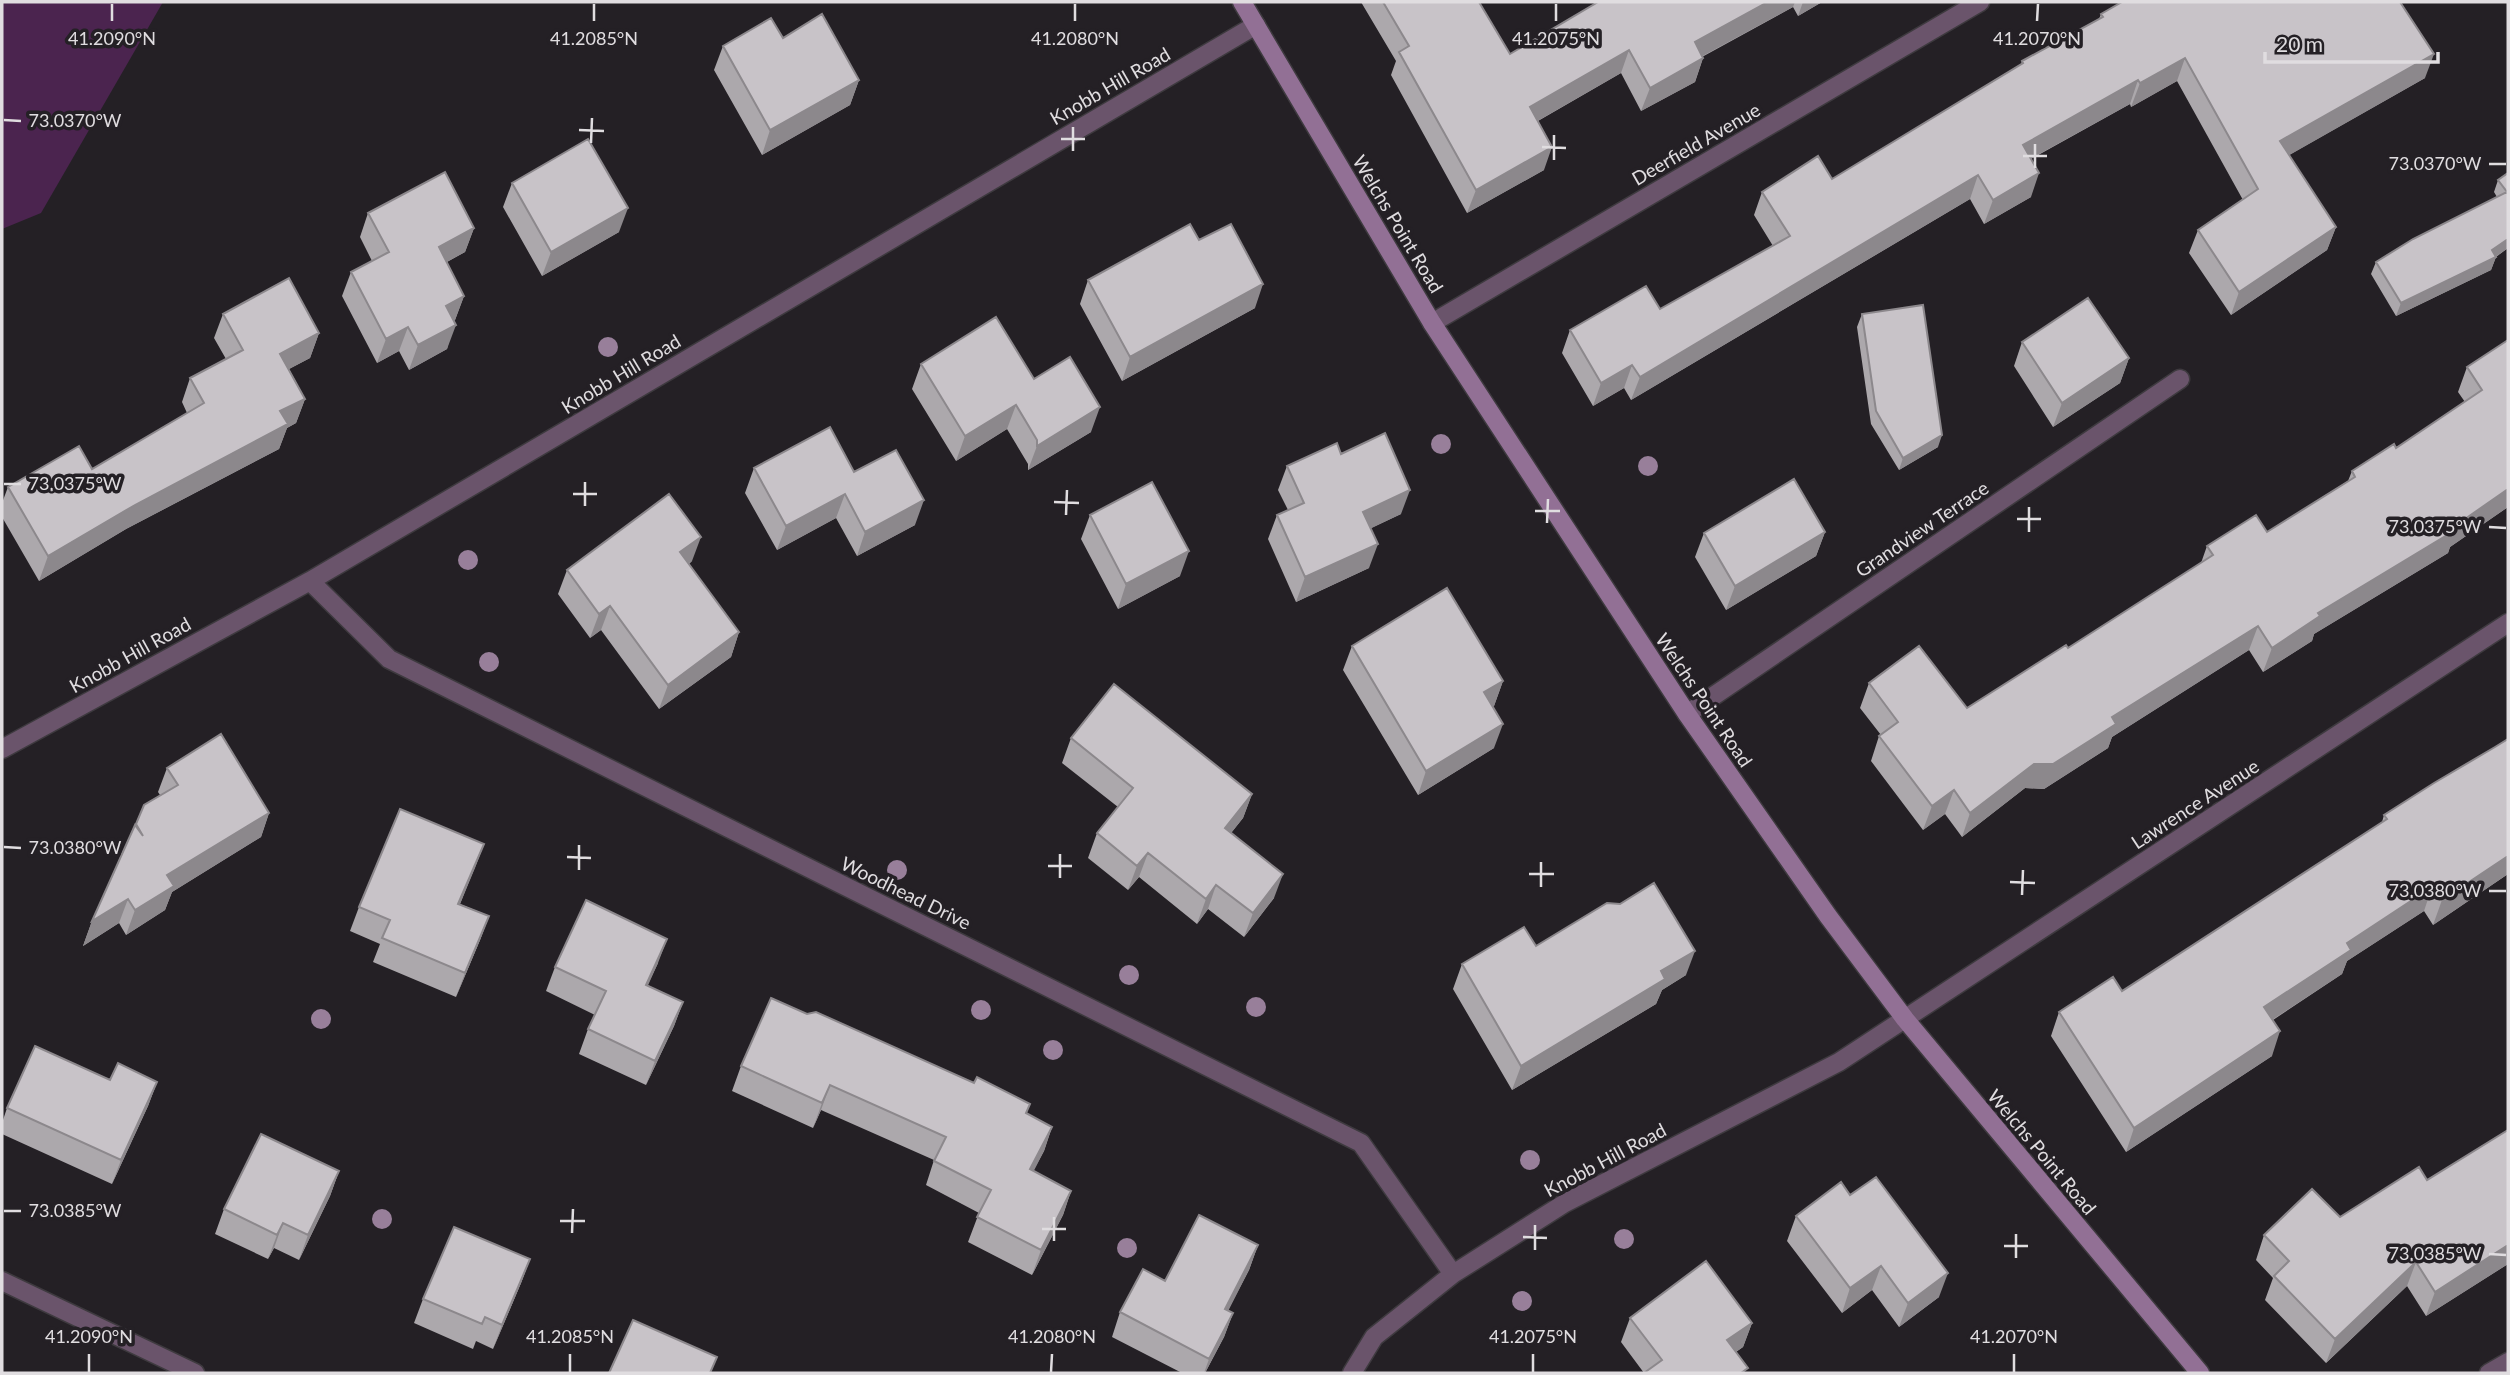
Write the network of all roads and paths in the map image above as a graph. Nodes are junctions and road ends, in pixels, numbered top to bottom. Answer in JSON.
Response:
{"nodes":[{"id":1,"x":1242,"y":2,"type":"edge"},
{"id":2,"x":1980,"y":2,"type":"edge"},
{"id":3,"x":1256,"y":24,"type":"junction"},
{"id":4,"x":1433,"y":323,"type":"junction"},
{"id":5,"x":2180,"y":379,"type":"dead end"},
{"id":6,"x":310,"y":581,"type":"junction"},
{"id":7,"x":2508,"y":623,"type":"edge"},
{"id":8,"x":1686,"y":714,"type":"junction"},
{"id":9,"x":2,"y":749,"type":"edge"},
{"id":10,"x":1906,"y":1020,"type":"junction"},
{"id":11,"x":1453,"y":1274,"type":"junction"},
{"id":12,"x":2,"y":1281,"type":"edge"},
{"id":13,"x":2508,"y":1362,"type":"edge"},
{"id":14,"x":195,"y":1373,"type":"edge"},
{"id":15,"x":1352,"y":1373,"type":"edge"},
{"id":16,"x":2200,"y":1373,"type":"edge"},
{"id":17,"x":2489,"y":1373,"type":"edge"}],
"edges":[{"from":1,"to":3,"type":"main road","name":"Welchs Point Road"},
{"from":2,"to":4,"type":"street","name":"Deerfield Avenue"},
{"from":3,"to":4,"type":"main road","name":"Welchs Point Road"},
{"from":3,"to":6,"type":"street","name":"Knobb Hill Road"},
{"from":4,"to":8,"type":"main road","name":"Welchs Point Road"},
{"from":5,"to":8,"type":"street","name":"Grandview Terrace"},
{"from":6,"to":9,"type":"street","name":"Knobb Hill Road"},
{"from":6,"to":11,"type":"street","name":"Woodhead Drive"},
{"from":7,"to":10,"type":"street","name":"Lawrence Avenue"},
{"from":8,"to":10,"type":"main road","name":"Welchs Point Road"},
{"from":10,"to":11,"type":"street","name":"Knobb Hill Road"},
{"from":10,"to":16,"type":"main road","name":"Welchs Point Road"},
{"from":11,"to":15,"type":"street","name":"Knobb Hill Road"},
{"from":12,"to":14,"type":"street"},
{"from":13,"to":17,"type":"street"}]}
